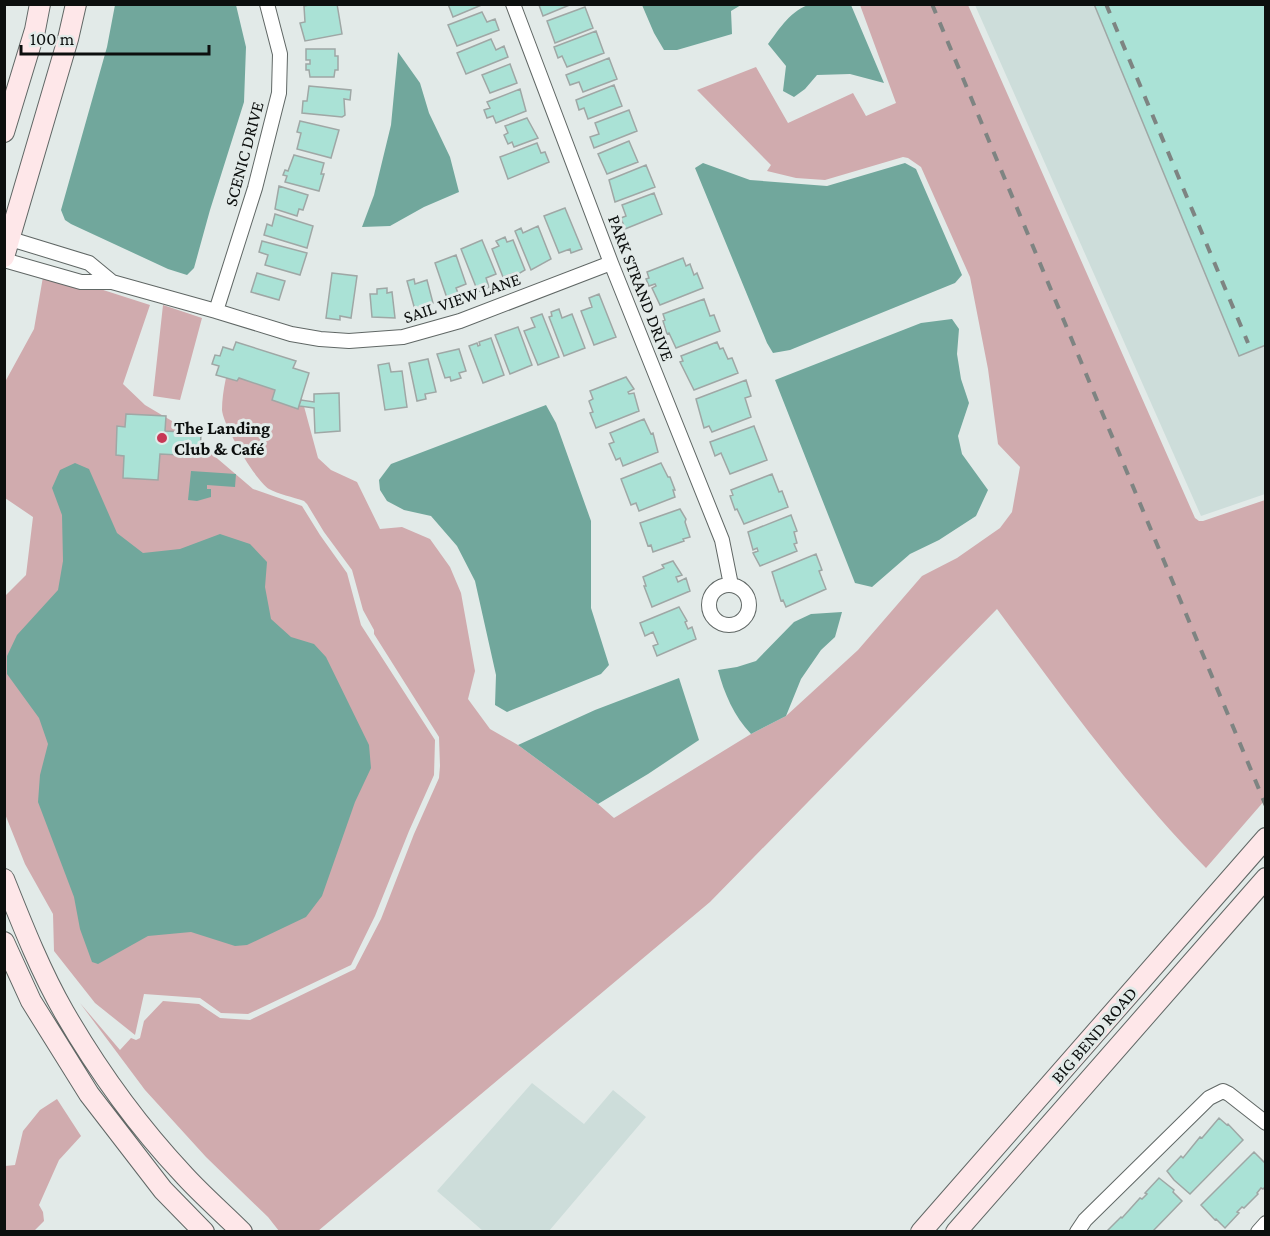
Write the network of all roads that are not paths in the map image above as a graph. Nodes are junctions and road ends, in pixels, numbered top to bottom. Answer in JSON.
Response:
{"nodes":[{"id":1,"x":40,"y":4,"type":"edge"},
{"id":2,"x":76,"y":4,"type":"edge"},
{"id":3,"x":267,"y":4,"type":"edge"},
{"id":4,"x":513,"y":4,"type":"edge"},
{"id":5,"x":4,"y":132,"type":"edge"},
{"id":6,"x":7,"y":237,"type":"edge"},
{"id":7,"x":4,"y":259,"type":"edge"},
{"id":8,"x":610,"y":263,"type":"junction"},
{"id":9,"x":112,"y":282,"type":"junction"},
{"id":10,"x":216,"y":310,"type":"junction"},
{"id":11,"x":731,"y":585,"type":"dead end"},
{"id":12,"x":1266,"y":838,"type":"edge"},
{"id":13,"x":1266,"y":878,"type":"edge"},
{"id":14,"x":4,"y":879,"type":"edge"},
{"id":15,"x":4,"y":942,"type":"edge"},
{"id":16,"x":1266,"y":1123,"type":"edge"},
{"id":17,"x":1266,"y":1223,"type":"edge"},
{"id":18,"x":204,"y":1232,"type":"edge"},
{"id":19,"x":242,"y":1232,"type":"edge"},
{"id":20,"x":921,"y":1232,"type":"edge"},
{"id":21,"x":956,"y":1232,"type":"edge"},
{"id":22,"x":1077,"y":1232,"type":"edge"},
{"id":23,"x":1258,"y":1232,"type":"edge"}],
"edges":[{"from":1,"to":5,"type":"street"},
{"from":2,"to":6,"type":"street"},
{"from":3,"to":10,"type":"street","name":"SCENIC DRIVE"},
{"from":4,"to":8,"type":"street","name":"PARK STRAND DRIVE"},
{"from":6,"to":7,"type":"street"},
{"from":6,"to":9,"type":"street","name":"SAIL VIEW LANE"},
{"from":7,"to":9,"type":"street","name":"SAIL VIEW LANE"},
{"from":8,"to":10,"type":"street","name":"SAIL VIEW LANE"},
{"from":8,"to":11,"type":"street","name":"PARK STRAND DRIVE"},
{"from":9,"to":10,"type":"street","name":"SAIL VIEW LANE"},
{"from":12,"to":20,"type":"street","name":"BIG BEND ROAD"},
{"from":13,"to":21,"type":"street","name":"BIG BEND ROAD"},
{"from":14,"to":19,"type":"street"},
{"from":15,"to":18,"type":"street"},
{"from":16,"to":22,"type":"street"},
{"from":17,"to":23,"type":"street"}]}
